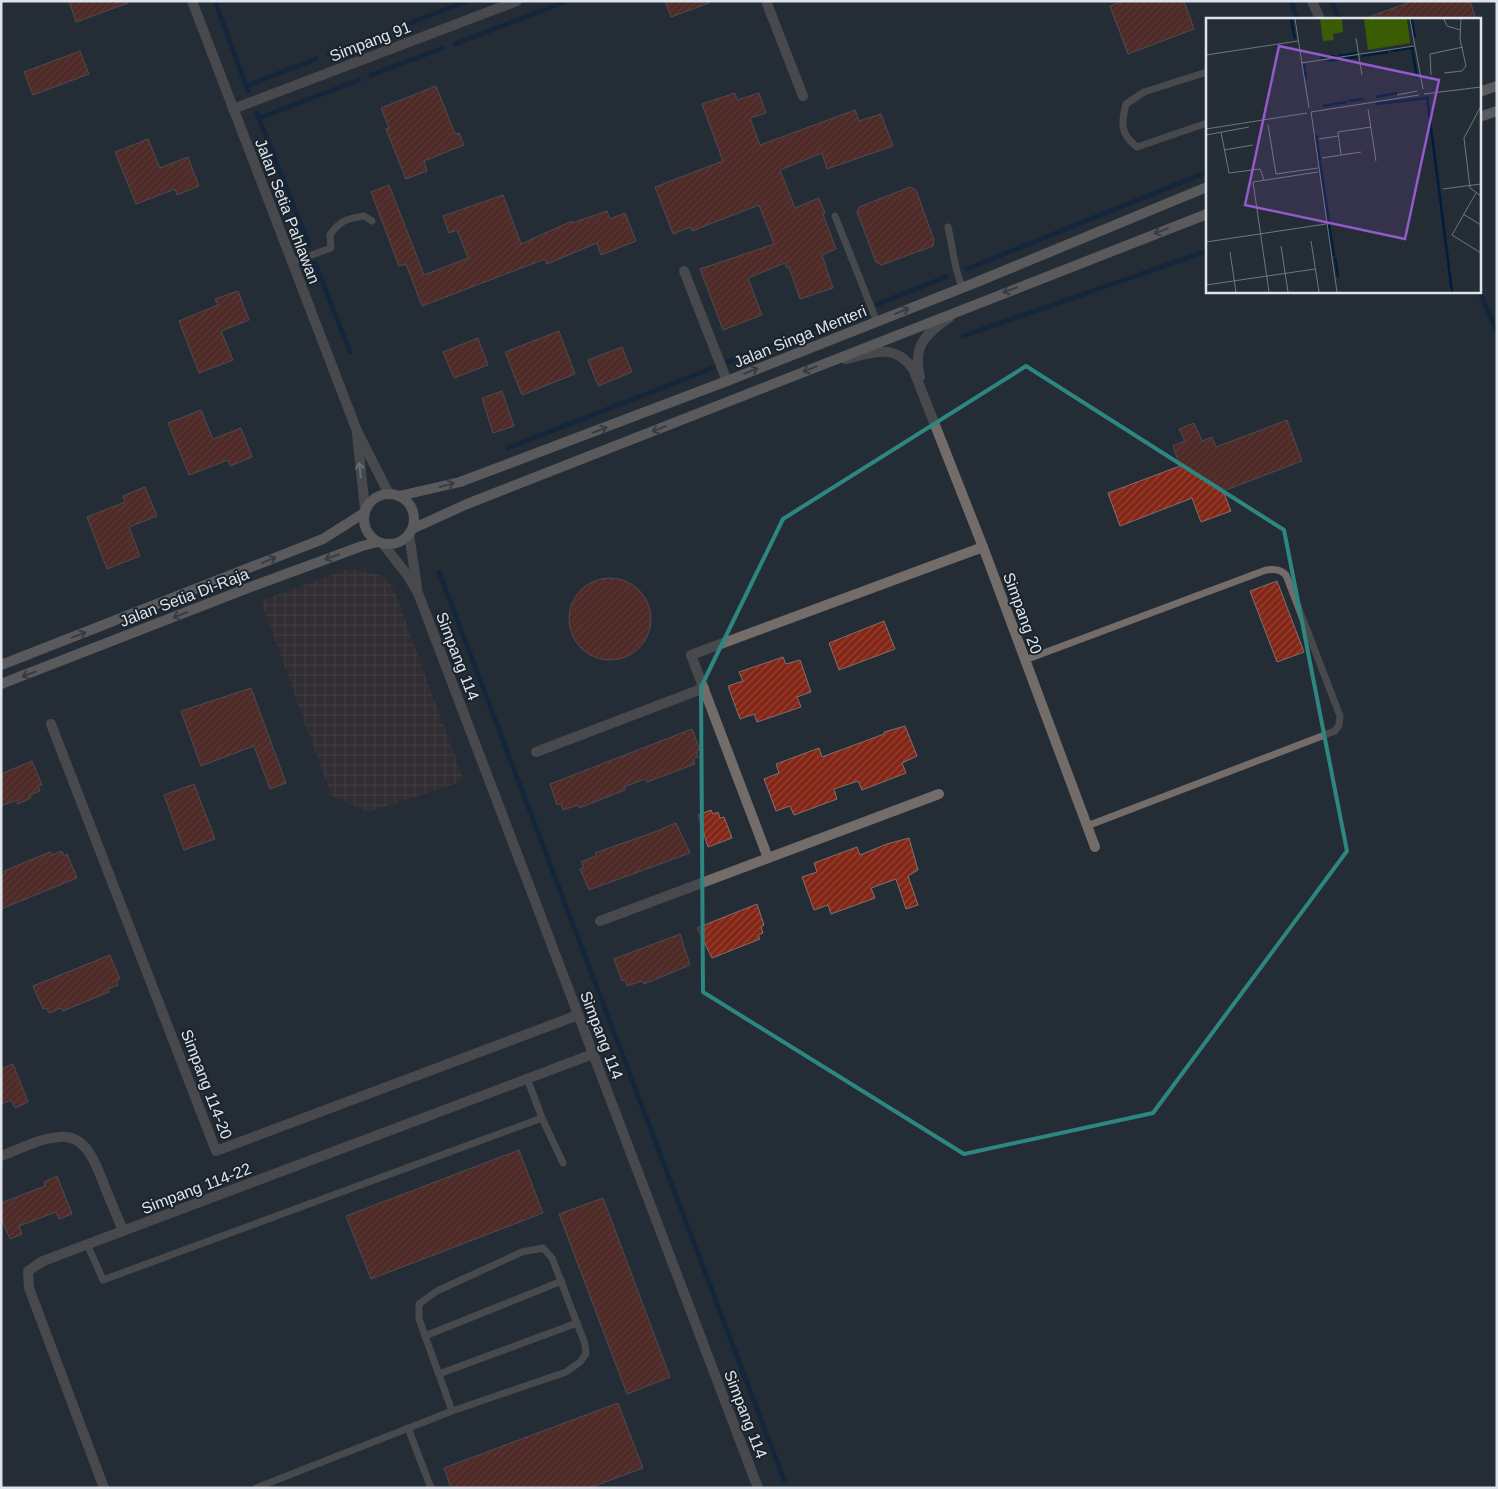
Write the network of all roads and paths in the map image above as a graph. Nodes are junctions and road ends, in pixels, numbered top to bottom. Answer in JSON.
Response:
{"nodes":[{"id":1,"x":192,"y":1,"type":"edge"},
{"id":2,"x":516,"y":1,"type":"edge"},
{"id":3,"x":766,"y":1,"type":"edge"},
{"id":4,"x":1306,"y":1,"type":"edge"},
{"id":5,"x":1312,"y":1,"type":"edge"},
{"id":6,"x":1312,"y":18,"type":"edge"},
{"id":7,"x":1320,"y":18,"type":"edge"},
{"id":8,"x":1206,"y":72,"type":"edge"},
{"id":9,"x":1497,"y":86,"type":"edge"},
{"id":10,"x":1480,"y":92,"type":"edge"},
{"id":11,"x":803,"y":96,"type":"dead end"},
{"id":12,"x":234,"y":109,"type":"junction"},
{"id":13,"x":1497,"y":111,"type":"edge"},
{"id":14,"x":1480,"y":117,"type":"edge"},
{"id":15,"x":1206,"y":123,"type":"edge"},
{"id":16,"x":1206,"y":187,"type":"edge"},
{"id":17,"x":1206,"y":214,"type":"edge"},
{"id":18,"x":836,"y":216,"type":"dead end"},
{"id":19,"x":372,"y":221,"type":"dead end"},
{"id":20,"x":948,"y":227,"type":"dead end"},
{"id":21,"x":292,"y":262,"type":"junction"},
{"id":22,"x":684,"y":271,"type":"dead end"},
{"id":23,"x":962,"y":287,"type":"junction"},
{"id":24,"x":960,"y":310,"type":"junction"},
{"id":25,"x":877,"y":322,"type":"junction"},
{"id":26,"x":826,"y":363,"type":"junction"},
{"id":27,"x":727,"y":381,"type":"junction"},
{"id":28,"x":922,"y":390,"type":"junction"},
{"id":29,"x":357,"y":431,"type":"junction"},
{"id":30,"x":394,"y":495,"type":"junction"},
{"id":31,"x":365,"y":511,"type":"junction"},
{"id":32,"x":411,"y":532,"type":"junction"},
{"id":33,"x":381,"y":543,"type":"junction"},
{"id":34,"x":982,"y":547,"type":"junction"},
{"id":35,"x":418,"y":593,"type":"junction"},
{"id":36,"x":1025,"y":660,"type":"junction"},
{"id":37,"x":1,"y":665,"type":"edge"},
{"id":38,"x":1,"y":684,"type":"edge"},
{"id":39,"x":704,"y":688,"type":"junction"},
{"id":40,"x":51,"y":724,"type":"dead end"},
{"id":41,"x":536,"y":752,"type":"dead end"},
{"id":42,"x":939,"y":794,"type":"dead end"},
{"id":43,"x":1087,"y":826,"type":"junction"},
{"id":44,"x":1095,"y":847,"type":"dead end"},
{"id":45,"x":768,"y":858,"type":"junction"},
{"id":46,"x":600,"y":921,"type":"dead end"},
{"id":47,"x":578,"y":1015,"type":"junction"},
{"id":48,"x":593,"y":1054,"type":"junction"},
{"id":49,"x":527,"y":1078,"type":"junction"},
{"id":50,"x":542,"y":1118,"type":"junction"},
{"id":51,"x":1,"y":1156,"type":"edge"},
{"id":52,"x":563,"y":1163,"type":"dead end"},
{"id":53,"x":123,"y":1232,"type":"junction"},
{"id":54,"x":88,"y":1244,"type":"junction"},
{"id":55,"x":562,"y":1281,"type":"junction"},
{"id":56,"x":577,"y":1323,"type":"junction"},
{"id":57,"x":425,"y":1336,"type":"junction"},
{"id":58,"x":439,"y":1374,"type":"junction"},
{"id":59,"x":452,"y":1411,"type":"junction"},
{"id":60,"x":408,"y":1428,"type":"junction"},
{"id":61,"x":104,"y":1488,"type":"edge"},
{"id":62,"x":256,"y":1488,"type":"edge"},
{"id":63,"x":432,"y":1488,"type":"edge"},
{"id":64,"x":758,"y":1488,"type":"edge"}],
"edges":[{"from":1,"to":12,"type":"street","name":"Jalan Setia Pahlawan"},
{"from":2,"to":12,"type":"street","name":"Simpang 91"},
{"from":3,"to":11,"type":"street"},
{"from":4,"to":6,"type":"street"},
{"from":5,"to":7,"type":"street"},
{"from":8,"to":15,"type":"lane"},
{"from":9,"to":10,"type":"main road"},
{"from":12,"to":21,"type":"street","name":"Jalan Setia Pahlawan"},
{"from":13,"to":14,"type":"main road"},
{"from":16,"to":23,"type":"main road","name":"Jalan Singa Menteri"},
{"from":17,"to":24,"type":"main road","name":"Jalan Singa Menteri","one_way":true},
{"from":18,"to":25,"type":"lane"},
{"from":19,"to":21,"type":"lane"},
{"from":20,"to":23,"type":"lane"},
{"from":21,"to":29,"type":"street","name":"Jalan Setia Pahlawan"},
{"from":22,"to":27,"type":"street"},
{"from":25,"to":23,"type":"main road","name":"Jalan Singa Menteri","one_way":true},
{"from":24,"to":26,"type":"main road","name":"Jalan Singa Menteri"},
{"from":24,"to":28,"type":"street"},
{"from":27,"to":25,"type":"main road","name":"Jalan Singa Menteri","one_way":true},
{"from":26,"to":28,"type":"street"},
{"from":26,"to":32,"type":"main road","name":"Jalan Singa Menteri","one_way":true},
{"from":30,"to":27,"type":"main road","name":"Jalan Singa Menteri","one_way":true},
{"from":28,"to":34,"type":"street","name":"Simpang 20"},
{"from":29,"to":30,"type":"street","name":"Jalan Setia Pahlawan"},
{"from":31,"to":29,"type":"street","name":"Jalan Setia Pahlawan","one_way":true},
{"from":30,"to":31,"type":"main road"},
{"from":30,"to":32,"type":"main road"},
{"from":31,"to":33,"type":"main road"},
{"from":37,"to":31,"type":"main road","name":"Jalan Setia Di-Raja","one_way":true},
{"from":32,"to":33,"type":"main road"},
{"from":32,"to":35,"type":"street","name":"Simpang 114"},
{"from":33,"to":35,"type":"street","name":"Simpang 114"},
{"from":33,"to":38,"type":"main road","name":"Jalan Setia Di-Raja","one_way":true},
{"from":34,"to":36,"type":"street","name":"Simpang 20"},
{"from":34,"to":39,"type":"street"},
{"from":35,"to":47,"type":"street","name":"Simpang 114"},
{"from":36,"to":43,"type":"street","name":"Simpang 20"},
{"from":36,"to":43,"type":"lane"},
{"from":39,"to":41,"type":"street"},
{"from":39,"to":45,"type":"street"},
{"from":40,"to":47,"type":"street","name":"Simpang 114-20"},
{"from":42,"to":45,"type":"street"},
{"from":43,"to":44,"type":"street","name":"Simpang 20"},
{"from":45,"to":46,"type":"street"},
{"from":47,"to":48,"type":"street","name":"Simpang 114"},
{"from":48,"to":49,"type":"street","name":"Simpang 114-22"},
{"from":48,"to":64,"type":"street","name":"Simpang 114"},
{"from":49,"to":50,"type":"lane"},
{"from":49,"to":53,"type":"street","name":"Simpang 114-22"},
{"from":50,"to":52,"type":"lane"},
{"from":50,"to":54,"type":"lane"},
{"from":51,"to":53,"type":"street"},
{"from":53,"to":54,"type":"street","name":"Simpang 114-22"},
{"from":54,"to":61,"type":"street","name":"Simpang 114-22"},
{"from":55,"to":56,"type":"lane"},
{"from":55,"to":57,"type":"lane"},
{"from":55,"to":57,"type":"lane"},
{"from":56,"to":58,"type":"lane"},
{"from":56,"to":59,"type":"lane"},
{"from":57,"to":58,"type":"lane"},
{"from":58,"to":59,"type":"lane"},
{"from":59,"to":60,"type":"lane"},
{"from":60,"to":62,"type":"lane"},
{"from":60,"to":63,"type":"lane"}]}
